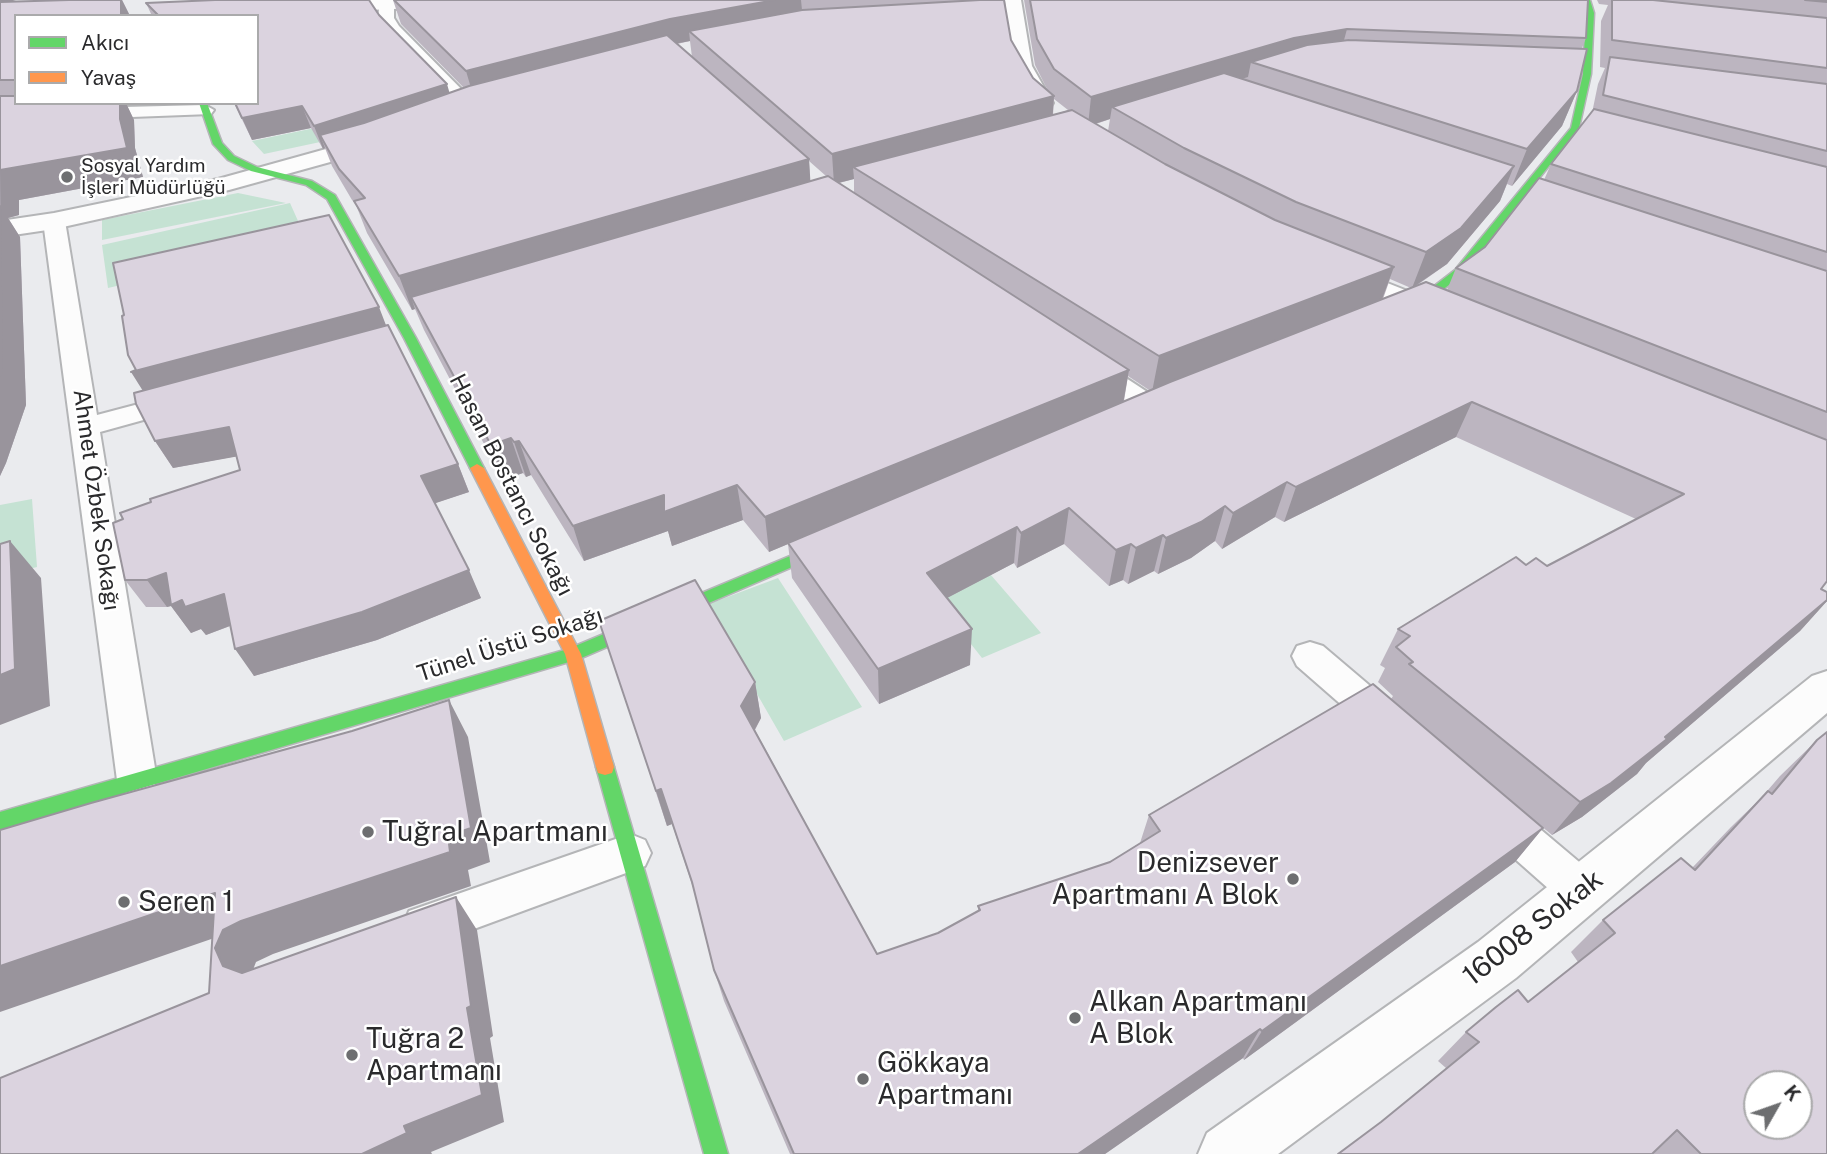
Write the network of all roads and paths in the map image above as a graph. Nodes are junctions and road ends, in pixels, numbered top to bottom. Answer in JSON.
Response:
{"nodes":[{"id":1,"x":488,"y":0,"type":"edge"},
{"id":2,"x":386,"y":2,"type":"edge"},
{"id":3,"x":306,"y":8,"type":"edge"},
{"id":4,"x":1004,"y":10,"type":"edge"},
{"id":5,"x":1589,"y":10,"type":"edge"},
{"id":6,"x":1560,"y":73,"type":"edge"},
{"id":7,"x":1594,"y":75,"type":"junction"},
{"id":8,"x":495,"y":101,"type":"edge"},
{"id":9,"x":204,"y":107,"type":"edge"},
{"id":10,"x":470,"y":108,"type":"junction"},
{"id":11,"x":0,"y":116,"type":"edge"},
{"id":12,"x":444,"y":117,"type":"edge"},
{"id":13,"x":1064,"y":122,"type":"edge"},
{"id":14,"x":405,"y":132,"type":"edge"},
{"id":15,"x":270,"y":174,"type":"junction"},
{"id":16,"x":1493,"y":188,"type":"edge"},
{"id":17,"x":1519,"y":197,"type":"junction"},
{"id":18,"x":1545,"y":206,"type":"edge"},
{"id":19,"x":54,"y":221,"type":"junction"},
{"id":20,"x":0,"y":229,"type":"edge"},
{"id":21,"x":1314,"y":261,"type":"edge"},
{"id":22,"x":1413,"y":302,"type":"junction"},
{"id":23,"x":429,"y":316,"type":"edge"},
{"id":24,"x":1376,"y":317,"type":"edge"},
{"id":25,"x":1463,"y":323,"type":"edge"},
{"id":26,"x":399,"y":336,"type":"junction"},
{"id":27,"x":1071,"y":354,"type":"edge"},
{"id":28,"x":202,"y":395,"type":"edge"},
{"id":29,"x":1151,"y":407,"type":"edge"},
{"id":30,"x":85,"y":427,"type":"junction"},
{"id":31,"x":855,"y":533,"type":"edge"},
{"id":32,"x":573,"y":654,"type":"junction"},
{"id":33,"x":1310,"y":656,"type":"dead end"},
{"id":34,"x":1827,"y":688,"type":"edge"},
{"id":35,"x":1415,"y":746,"type":"edge"},
{"id":36,"x":137,"y":780,"type":"junction"},
{"id":37,"x":1467,"y":791,"type":"edge"},
{"id":38,"x":0,"y":821,"type":"edge"},
{"id":39,"x":630,"y":853,"type":"junction"},
{"id":40,"x":1582,"y":891,"type":"junction"},
{"id":41,"x":393,"y":937,"type":"edge"},
{"id":42,"x":716,"y":1154,"type":"edge"},
{"id":43,"x":1228,"y":1154,"type":"edge"}],
"edges":[{"from":1,"to":2,"type":"street"},
{"from":2,"to":3,"type":"street"},
{"from":2,"to":10,"type":"lane"},
{"from":4,"to":13,"type":"street"},
{"from":5,"to":7,"type":"street"},
{"from":6,"to":7,"type":"street"},
{"from":7,"to":17,"type":"street"},
{"from":8,"to":10,"type":"street"},
{"from":9,"to":11,"type":"lane"},
{"from":9,"to":15,"type":"street","name":"Hasan Bostancı Sokağı"},
{"from":10,"to":12,"type":"street"},
{"from":14,"to":15,"type":"street"},
{"from":15,"to":19,"type":"street"},
{"from":15,"to":26,"type":"street","name":"Hasan Bostancı Sokağı"},
{"from":16,"to":17,"type":"lane"},
{"from":17,"to":18,"type":"lane"},
{"from":17,"to":22,"type":"street"},
{"from":19,"to":20,"type":"street"},
{"from":19,"to":30,"type":"lane","name":"Ahmet Özbek Sokağı"},
{"from":21,"to":22,"type":"street"},
{"from":22,"to":24,"type":"street"},
{"from":22,"to":25,"type":"street"},
{"from":23,"to":26,"type":"street"},
{"from":26,"to":32,"type":"street","name":"Hasan Bostancı Sokağı"},
{"from":27,"to":29,"type":"lane"},
{"from":28,"to":30,"type":"lane"},
{"from":30,"to":36,"type":"lane","name":"Ahmet Özbek Sokağı"},
{"from":31,"to":32,"type":"street","name":"Tünel Üstü Sokağı"},
{"from":32,"to":36,"type":"street","name":"Tünel Üstü Sokağı"},
{"from":32,"to":39,"type":"street","name":"Hasan Bostancı Sokağı"},
{"from":33,"to":35,"type":"lane"},
{"from":34,"to":40,"type":"street","name":"16008 Sokak"},
{"from":36,"to":38,"type":"street","name":"Tünel Üstü Sokağı"},
{"from":37,"to":40,"type":"lane"},
{"from":39,"to":41,"type":"lane"},
{"from":39,"to":42,"type":"street","name":"Hasan Bostancı Sokağı"},
{"from":40,"to":43,"type":"street","name":"16008 Sokak"}]}
